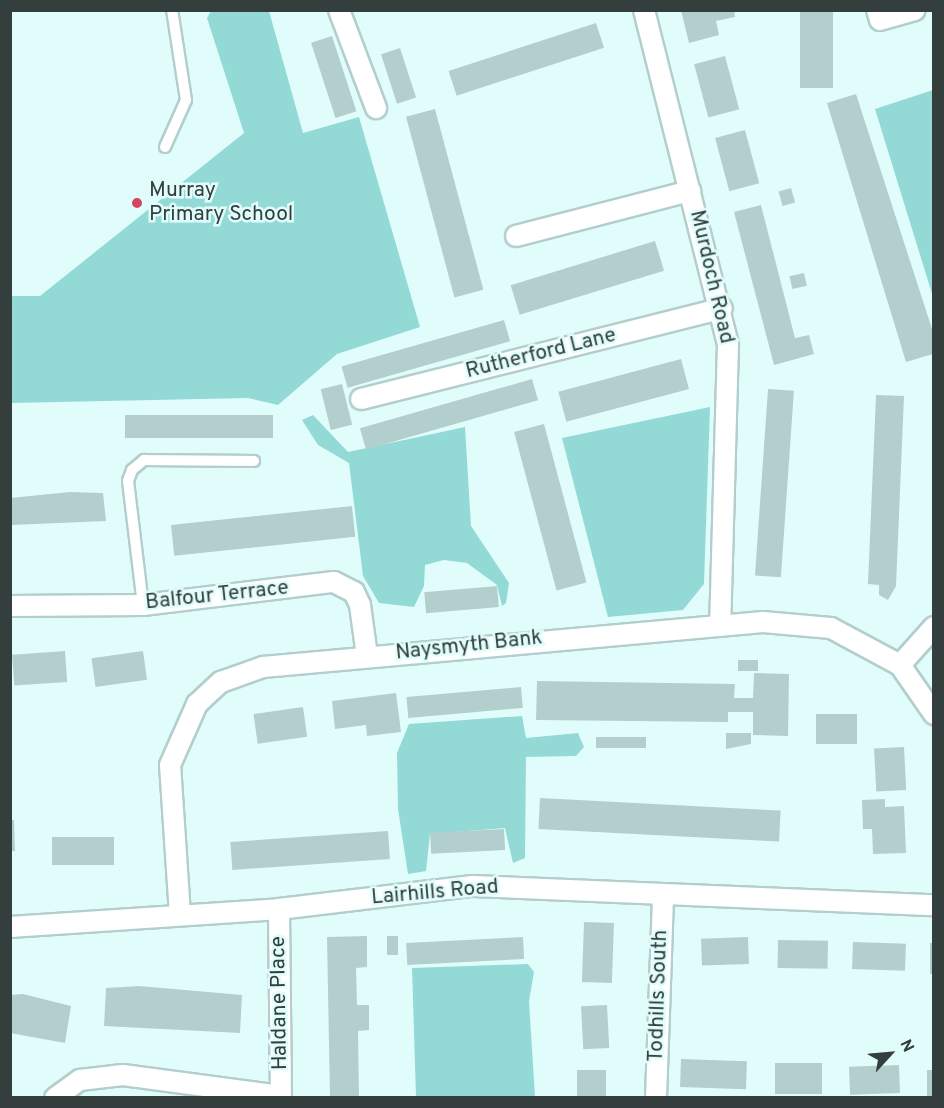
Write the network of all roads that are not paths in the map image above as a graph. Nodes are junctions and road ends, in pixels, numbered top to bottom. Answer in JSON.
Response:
{"nodes":[{"id":1,"x":172,"y":10,"type":"edge"},
{"id":2,"x":339,"y":10,"type":"edge"},
{"id":3,"x":644,"y":10,"type":"edge"},
{"id":4,"x":915,"y":10,"type":"edge"},
{"id":5,"x":878,"y":15,"type":"edge"},
{"id":6,"x":376,"y":108,"type":"dead end"},
{"id":7,"x":165,"y":147,"type":"dead end"},
{"id":8,"x":690,"y":191,"type":"junction"},
{"id":9,"x":516,"y":236,"type":"dead end"},
{"id":10,"x":722,"y":308,"type":"junction"},
{"id":11,"x":361,"y":399,"type":"dead end"},
{"id":12,"x":254,"y":461,"type":"dead end"},
{"id":13,"x":143,"y":605,"type":"junction"},
{"id":14,"x":10,"y":606,"type":"edge"},
{"id":15,"x":720,"y":622,"type":"junction"},
{"id":16,"x":933,"y":627,"type":"edge"},
{"id":17,"x":367,"y":656,"type":"junction"},
{"id":18,"x":900,"y":665,"type":"junction"},
{"id":19,"x":933,"y":714,"type":"edge"},
{"id":20,"x":663,"y":895,"type":"junction"},
{"id":21,"x":933,"y":905,"type":"edge"},
{"id":22,"x":279,"y":909,"type":"junction"},
{"id":23,"x":180,"y":915,"type":"junction"},
{"id":24,"x":10,"y":927,"type":"edge"},
{"id":25,"x":281,"y":1097,"type":"edge"},
{"id":26,"x":56,"y":1098,"type":"edge"},
{"id":27,"x":656,"y":1098,"type":"edge"}],
"edges":[{"from":1,"to":7,"type":"lane"},
{"from":2,"to":6,"type":"street"},
{"from":3,"to":8,"type":"street","name":"Murdoch Road"},
{"from":4,"to":5,"type":"street"},
{"from":8,"to":9,"type":"street"},
{"from":8,"to":10,"type":"street","name":"Murdoch Road"},
{"from":10,"to":11,"type":"street","name":"Rutherford Lane"},
{"from":10,"to":15,"type":"street","name":"Murdoch Road"},
{"from":12,"to":13,"type":"lane"},
{"from":13,"to":14,"type":"street","name":"Balfour Terrace"},
{"from":13,"to":17,"type":"street","name":"Balfour Terrace"},
{"from":15,"to":17,"type":"street","name":"Naysmyth Bank"},
{"from":15,"to":18,"type":"street","name":"Naysmyth Bank"},
{"from":16,"to":18,"type":"street"},
{"from":17,"to":23,"type":"street","name":"Naysmyth Bank"},
{"from":18,"to":19,"type":"street","name":"Naysmyth Bank"},
{"from":20,"to":21,"type":"street","name":"Lairhills Road"},
{"from":20,"to":22,"type":"street","name":"Lairhills Road"},
{"from":20,"to":27,"type":"street","name":"Todhills South"},
{"from":22,"to":23,"type":"street","name":"Lairhills Road"},
{"from":22,"to":25,"type":"street","name":"Haldane Place"},
{"from":23,"to":24,"type":"street","name":"Lairhills Road"},
{"from":25,"to":26,"type":"street","name":"Haldane Place"}]}
